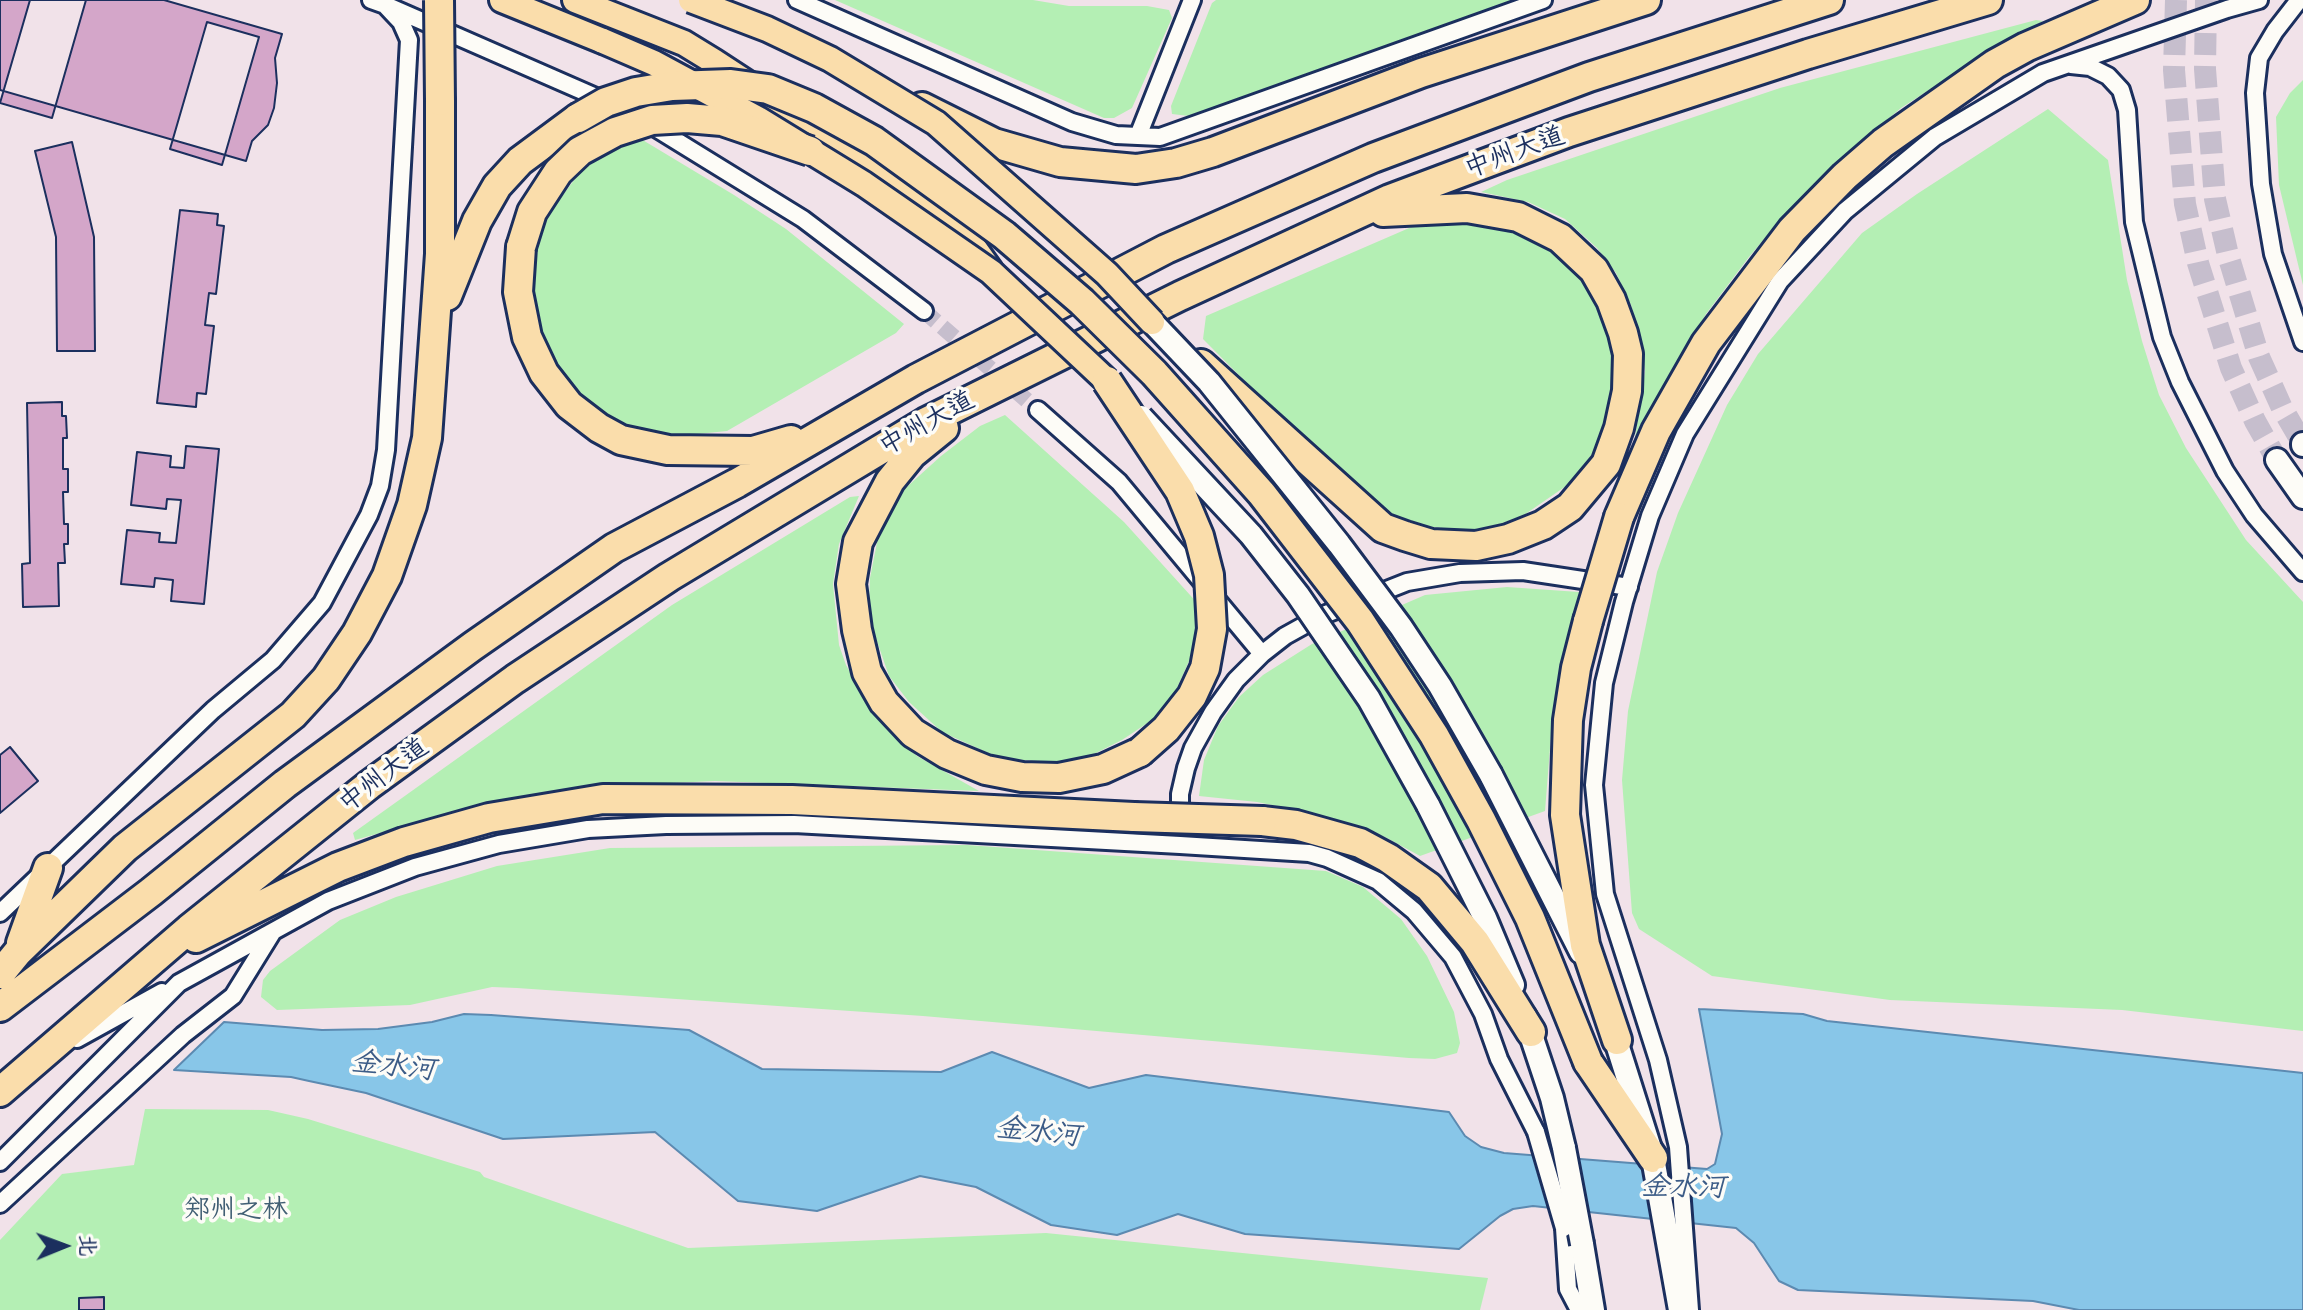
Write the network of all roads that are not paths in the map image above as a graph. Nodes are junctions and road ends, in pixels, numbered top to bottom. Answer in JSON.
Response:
{"nodes":[{"id":1,"x":439,"y":0,"type":"edge"},
{"id":2,"x":502,"y":0,"type":"edge"},
{"id":3,"x":575,"y":0,"type":"edge"},
{"id":4,"x":691,"y":0,"type":"edge"},
{"id":5,"x":797,"y":0,"type":"edge"},
{"id":6,"x":1192,"y":0,"type":"edge"},
{"id":7,"x":1543,"y":0,"type":"edge"},
{"id":8,"x":1646,"y":0,"type":"edge"},
{"id":9,"x":1829,"y":0,"type":"edge"},
{"id":10,"x":1988,"y":0,"type":"edge"},
{"id":11,"x":2135,"y":0,"type":"edge"},
{"id":12,"x":2259,"y":0,"type":"edge"},
{"id":13,"x":2299,"y":0,"type":"edge"},
{"id":14,"x":378,"y":2,"type":"edge"},
{"id":15,"x":830,"y":59,"type":"junction"},
{"id":16,"x":2066,"y":65,"type":"junction"},
{"id":17,"x":1138,"y":136,"type":"junction"},
{"id":18,"x":810,"y":151,"type":"junction"},
{"id":19,"x":1354,"y":216,"type":"junction"},
{"id":20,"x":991,"y":272,"type":"junction"},
{"id":21,"x":924,"y":311,"type":"tunnel mouth"},
{"id":22,"x":1152,"y":322,"type":"junction"},
{"id":23,"x":435,"y":341,"type":"junction"},
{"id":24,"x":2303,"y":342,"type":"edge"},
{"id":25,"x":1107,"y":381,"type":"junction"},
{"id":26,"x":984,"y":393,"type":"junction"},
{"id":27,"x":1038,"y":410,"type":"tunnel mouth"},
{"id":28,"x":834,"y":427,"type":"junction"},
{"id":29,"x":2277,"y":460,"type":"tunnel mouth"},
{"id":30,"x":2303,"y":497,"type":"edge"},
{"id":31,"x":2303,"y":572,"type":"edge"},
{"id":32,"x":1629,"y":587,"type":"junction"},
{"id":33,"x":1262,"y":654,"type":"junction"},
{"id":34,"x":1180,"y":845,"type":"junction"},
{"id":35,"x":48,"y":868,"type":"junction"},
{"id":36,"x":0,"y":913,"type":"edge"},
{"id":37,"x":273,"y":933,"type":"junction"},
{"id":38,"x":18,"y":952,"type":"junction"},
{"id":39,"x":153,"y":960,"type":"junction"},
{"id":40,"x":0,"y":974,"type":"edge"},
{"id":41,"x":177,"y":985,"type":"junction"},
{"id":42,"x":0,"y":1007,"type":"edge"},
{"id":43,"x":1531,"y":1032,"type":"junction"},
{"id":44,"x":1617,"y":1040,"type":"junction"},
{"id":45,"x":37,"y":1060,"type":"junction"},
{"id":46,"x":0,"y":1092,"type":"edge"},
{"id":47,"x":1666,"y":1152,"type":"junction"},
{"id":48,"x":0,"y":1162,"type":"edge"},
{"id":49,"x":0,"y":1204,"type":"edge"},
{"id":50,"x":1679,"y":1249,"type":"junction"},
{"id":51,"x":1579,"y":1310,"type":"edge"},
{"id":52,"x":1593,"y":1310,"type":"edge"},
{"id":53,"x":1680,"y":1310,"type":"edge"},
{"id":54,"x":1690,"y":1310,"type":"edge"}],
"edges":[{"from":1,"to":23,"type":"highway","bridge":true},
{"from":2,"to":18,"type":"main road","bridge":true},
{"from":3,"to":20,"type":"main road","bridge":true},
{"from":4,"to":15,"type":"main road","bridge":true},
{"from":5,"to":17,"type":"street"},
{"from":6,"to":17,"type":"street"},
{"from":7,"to":17,"type":"street"},
{"from":8,"to":15,"type":"highway","bridge":true},
{"from":9,"to":28,"type":"highway","name":"中州大道"},
{"from":10,"to":19,"type":"highway","name":"中州大道"},
{"from":11,"to":44,"type":"highway","bridge":true},
{"from":12,"to":16,"type":"street"},
{"from":13,"to":24,"type":"street"},
{"from":14,"to":21,"type":"street"},
{"from":14,"to":35,"type":"street"},
{"from":15,"to":22,"type":"main road","bridge":true},
{"from":16,"to":31,"type":"street"},
{"from":16,"to":32,"type":"street"},
{"from":18,"to":20,"type":"main road","bridge":true},
{"from":18,"to":28,"type":"highway","bridge":true},
{"from":19,"to":22,"type":"highway","bridge":true},
{"from":19,"to":26,"type":"highway","name":"中州大道"},
{"from":20,"to":25,"type":"main road","bridge":true},
{"from":22,"to":44,"type":"main road","bridge":true},
{"from":23,"to":38,"type":"highway"},
{"from":23,"to":47,"type":"highway","bridge":true},
{"from":25,"to":26,"type":"highway","bridge":true},
{"from":25,"to":43,"type":"main road","bridge":true},
{"from":26,"to":39,"type":"highway","name":"中州大道"},
{"from":27,"to":33,"type":"street"},
{"from":28,"to":42,"type":"highway","name":"中州大道"},
{"from":29,"to":30,"type":"main road"},
{"from":32,"to":33,"type":"street"},
{"from":32,"to":47,"type":"street"},
{"from":33,"to":34,"type":"street"},
{"from":34,"to":37,"type":"street"},
{"from":34,"to":51,"type":"street","bridge":true},
{"from":35,"to":36,"type":"street"},
{"from":35,"to":38,"type":"highway"},
{"from":37,"to":41,"type":"street"},
{"from":37,"to":49,"type":"street"},
{"from":38,"to":40,"type":"highway"},
{"from":39,"to":43,"type":"highway","bridge":true},
{"from":39,"to":45,"type":"highway","name":"中州大道"},
{"from":41,"to":45,"type":"street"},
{"from":41,"to":48,"type":"street"},
{"from":43,"to":52,"type":"main road","bridge":true},
{"from":44,"to":47,"type":"main road"},
{"from":45,"to":46,"type":"highway","name":"中州大道"},
{"from":47,"to":50,"type":"main road"},
{"from":50,"to":53,"type":"main road"},
{"from":50,"to":54,"type":"street"}]}
